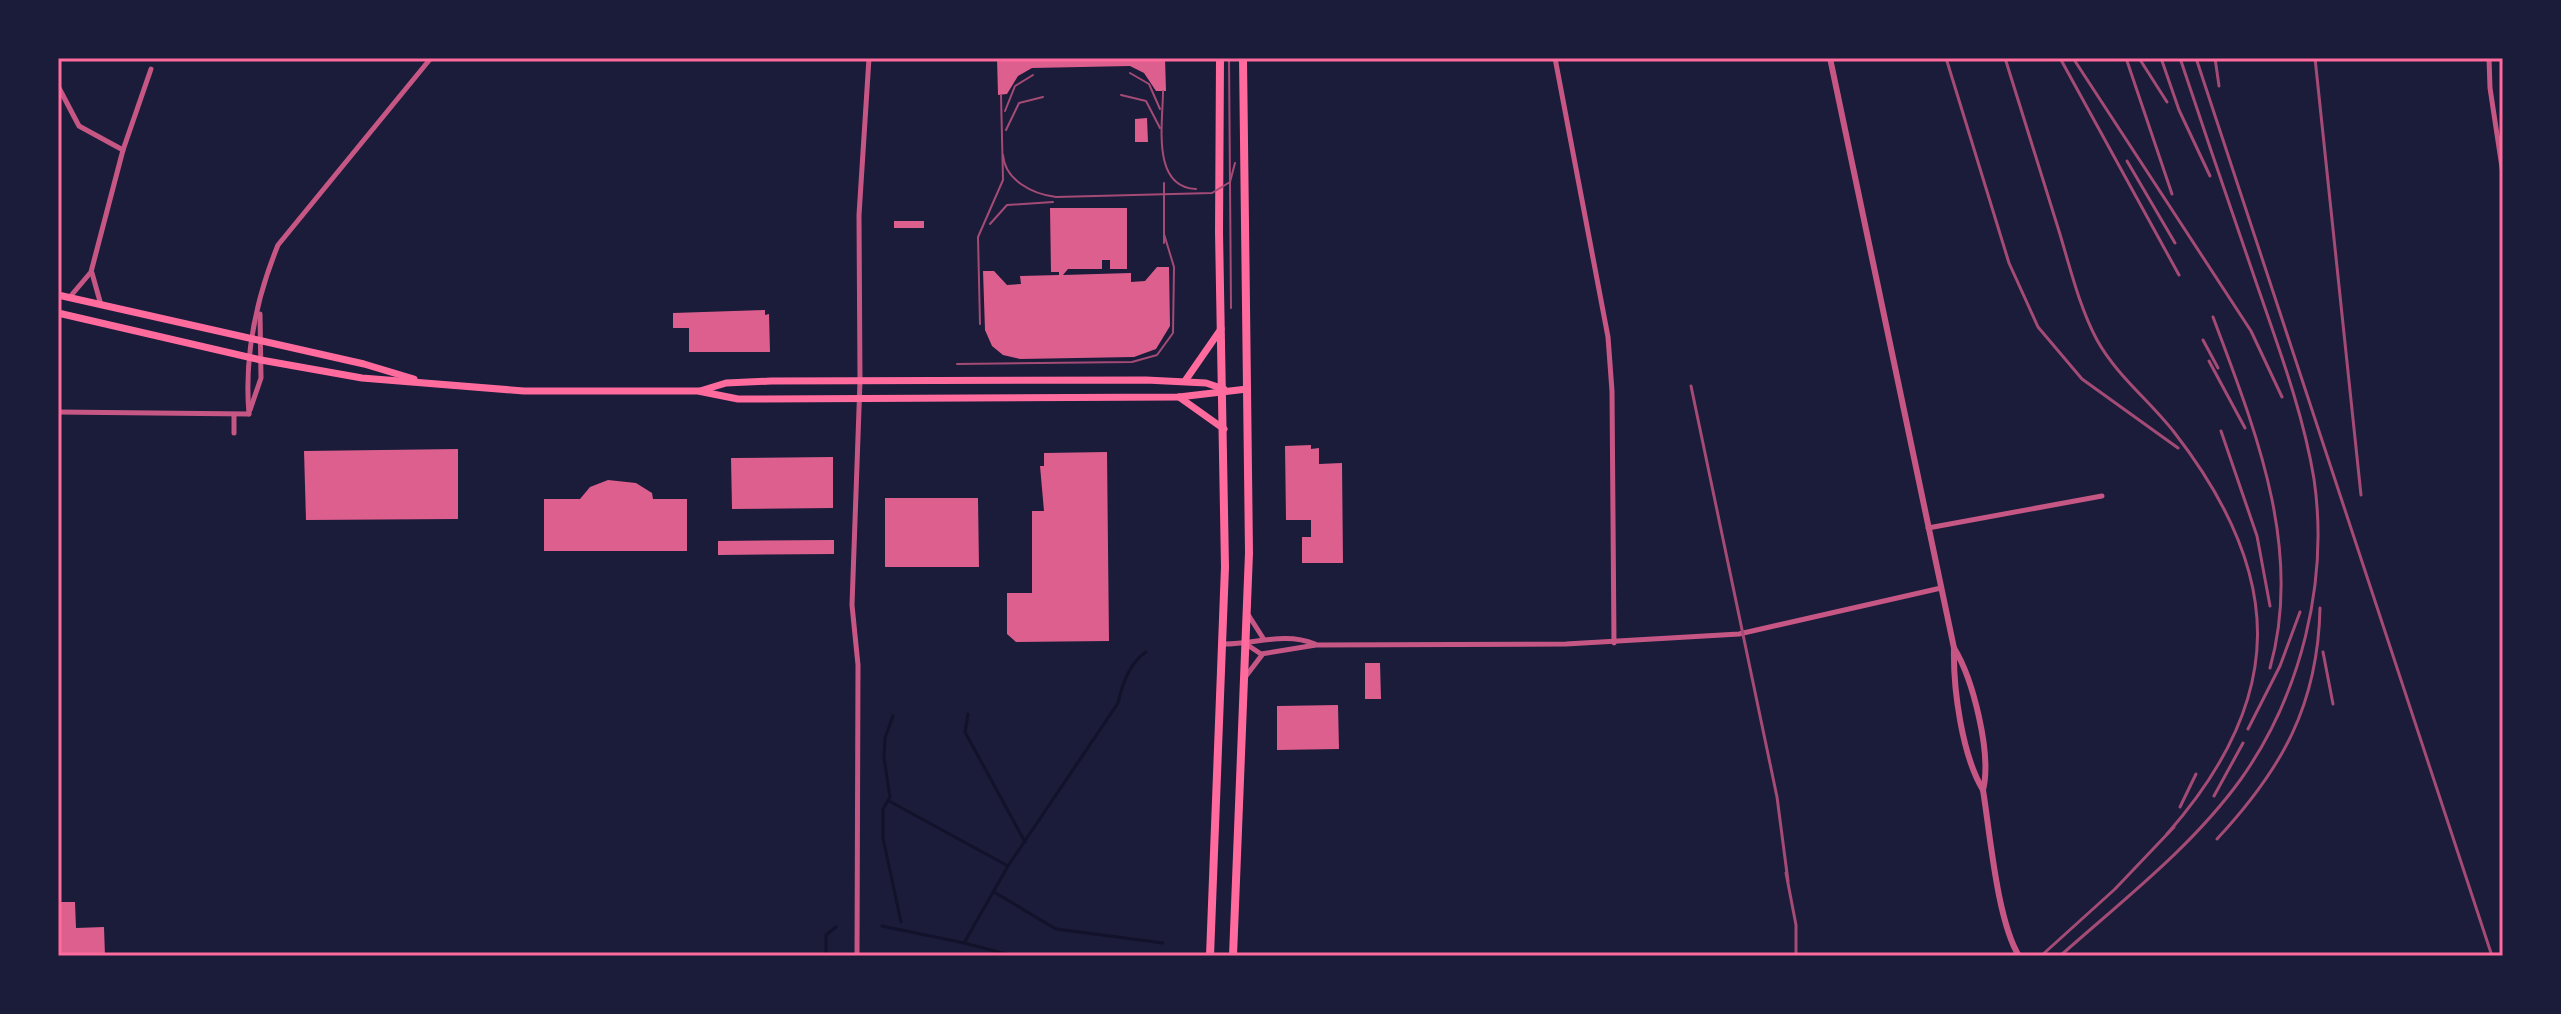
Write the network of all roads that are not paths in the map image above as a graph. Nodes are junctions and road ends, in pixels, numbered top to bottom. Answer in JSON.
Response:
{"nodes":[{"id":1,"x":431,"y":58,"type":"edge"},
{"id":2,"x":869,"y":58,"type":"edge"},
{"id":3,"x":1220,"y":58,"type":"edge"},
{"id":4,"x":1243,"y":58,"type":"edge"},
{"id":5,"x":1555,"y":58,"type":"edge"},
{"id":6,"x":1830,"y":58,"type":"edge"},
{"id":7,"x":2489,"y":58,"type":"edge"},
{"id":8,"x":151,"y":69,"type":"dead end"},
{"id":9,"x":58,"y":86,"type":"edge"},
{"id":10,"x":123,"y":150,"type":"junction"},
{"id":11,"x":2503,"y":174,"type":"edge"},
{"id":12,"x":91,"y":272,"type":"junction"},
{"id":13,"x":58,"y":295,"type":"edge"},
{"id":14,"x":69,"y":298,"type":"junction"},
{"id":15,"x":101,"y":305,"type":"junction"},
{"id":16,"x":259,"y":309,"type":"junction"},
{"id":17,"x":58,"y":313,"type":"edge"},
{"id":18,"x":1222,"y":327,"type":"junction"},
{"id":19,"x":250,"y":341,"type":"junction"},
{"id":20,"x":261,"y":344,"type":"junction"},
{"id":21,"x":249,"y":357,"type":"junction"},
{"id":22,"x":261,"y":360,"type":"junction"},
{"id":23,"x":860,"y":381,"type":"junction"},
{"id":24,"x":1185,"y":381,"type":"junction"},
{"id":25,"x":426,"y":382,"type":"junction"},
{"id":26,"x":1224,"y":389,"type":"junction"},
{"id":27,"x":1247,"y":389,"type":"junction"},
{"id":28,"x":698,"y":391,"type":"junction"},
{"id":29,"x":1179,"y":397,"type":"junction"},
{"id":30,"x":859,"y":398,"type":"junction"},
{"id":31,"x":58,"y":412,"type":"edge"},
{"id":32,"x":249,"y":414,"type":"junction"},
{"id":33,"x":234,"y":416,"type":"junction"},
{"id":34,"x":1224,"y":429,"type":"junction"},
{"id":35,"x":234,"y":433,"type":"dead end"},
{"id":36,"x":2102,"y":496,"type":"dead end"},
{"id":37,"x":1928,"y":528,"type":"junction"},
{"id":38,"x":1941,"y":588,"type":"junction"},
{"id":39,"x":1247,"y":611,"type":"junction"},
{"id":40,"x":1263,"y":638,"type":"junction"},
{"id":41,"x":1614,"y":643,"type":"junction"},
{"id":42,"x":1222,"y":644,"type":"junction"},
{"id":43,"x":1246,"y":644,"type":"junction"},
{"id":44,"x":1316,"y":645,"type":"junction"},
{"id":45,"x":1954,"y":648,"type":"junction"},
{"id":46,"x":1264,"y":654,"type":"junction"},
{"id":47,"x":1244,"y":680,"type":"junction"},
{"id":48,"x":1983,"y":790,"type":"junction"},
{"id":49,"x":857,"y":956,"type":"edge"},
{"id":50,"x":1210,"y":956,"type":"edge"},
{"id":51,"x":1233,"y":956,"type":"edge"},
{"id":52,"x":2019,"y":956,"type":"edge"}],
"edges":[{"from":1,"to":16,"type":"street"},
{"from":2,"to":23,"type":"street"},
{"from":3,"to":18,"type":"main road"},
{"from":4,"to":27,"type":"main road"},
{"from":5,"to":41,"type":"street"},
{"from":6,"to":37,"type":"street"},
{"from":7,"to":11,"type":"street"},
{"from":8,"to":10,"type":"street"},
{"from":9,"to":10,"type":"street"},
{"from":10,"to":12,"type":"street"},
{"from":12,"to":14,"type":"street"},
{"from":12,"to":15,"type":"street"},
{"from":13,"to":14,"type":"main road"},
{"from":14,"to":15,"type":"main road"},
{"from":15,"to":19,"type":"main road"},
{"from":16,"to":19,"type":"street"},
{"from":16,"to":20,"type":"street"},
{"from":17,"to":21,"type":"main road"},
{"from":18,"to":24,"type":"main road"},
{"from":18,"to":26,"type":"main road"},
{"from":19,"to":20,"type":"main road"},
{"from":19,"to":21,"type":"street"},
{"from":20,"to":22,"type":"street"},
{"from":20,"to":25,"type":"main road"},
{"from":21,"to":22,"type":"main road"},
{"from":21,"to":32,"type":"street"},
{"from":22,"to":25,"type":"main road"},
{"from":22,"to":32,"type":"street"},
{"from":23,"to":24,"type":"main road"},
{"from":23,"to":28,"type":"main road"},
{"from":23,"to":30,"type":"street"},
{"from":24,"to":26,"type":"main road"},
{"from":25,"to":28,"type":"main road"},
{"from":26,"to":27,"type":"main road"},
{"from":26,"to":29,"type":"main road"},
{"from":26,"to":34,"type":"main road"},
{"from":27,"to":39,"type":"main road"},
{"from":28,"to":30,"type":"main road"},
{"from":29,"to":30,"type":"main road"},
{"from":29,"to":34,"type":"main road"},
{"from":30,"to":49,"type":"street"},
{"from":31,"to":33,"type":"street"},
{"from":32,"to":33,"type":"street"},
{"from":33,"to":35,"type":"street"},
{"from":34,"to":42,"type":"main road"},
{"from":36,"to":37,"type":"street"},
{"from":37,"to":38,"type":"street"},
{"from":38,"to":41,"type":"street"},
{"from":38,"to":45,"type":"street"},
{"from":39,"to":40,"type":"street"},
{"from":39,"to":43,"type":"main road"},
{"from":40,"to":43,"type":"street"},
{"from":40,"to":44,"type":"street"},
{"from":41,"to":44,"type":"street"},
{"from":42,"to":43,"type":"street"},
{"from":42,"to":50,"type":"main road"},
{"from":43,"to":46,"type":"street"},
{"from":43,"to":47,"type":"main road"},
{"from":44,"to":46,"type":"street"},
{"from":45,"to":48,"type":"street"},
{"from":45,"to":48,"type":"street"},
{"from":46,"to":47,"type":"street"},
{"from":47,"to":51,"type":"main road"},
{"from":48,"to":52,"type":"street"}]}
